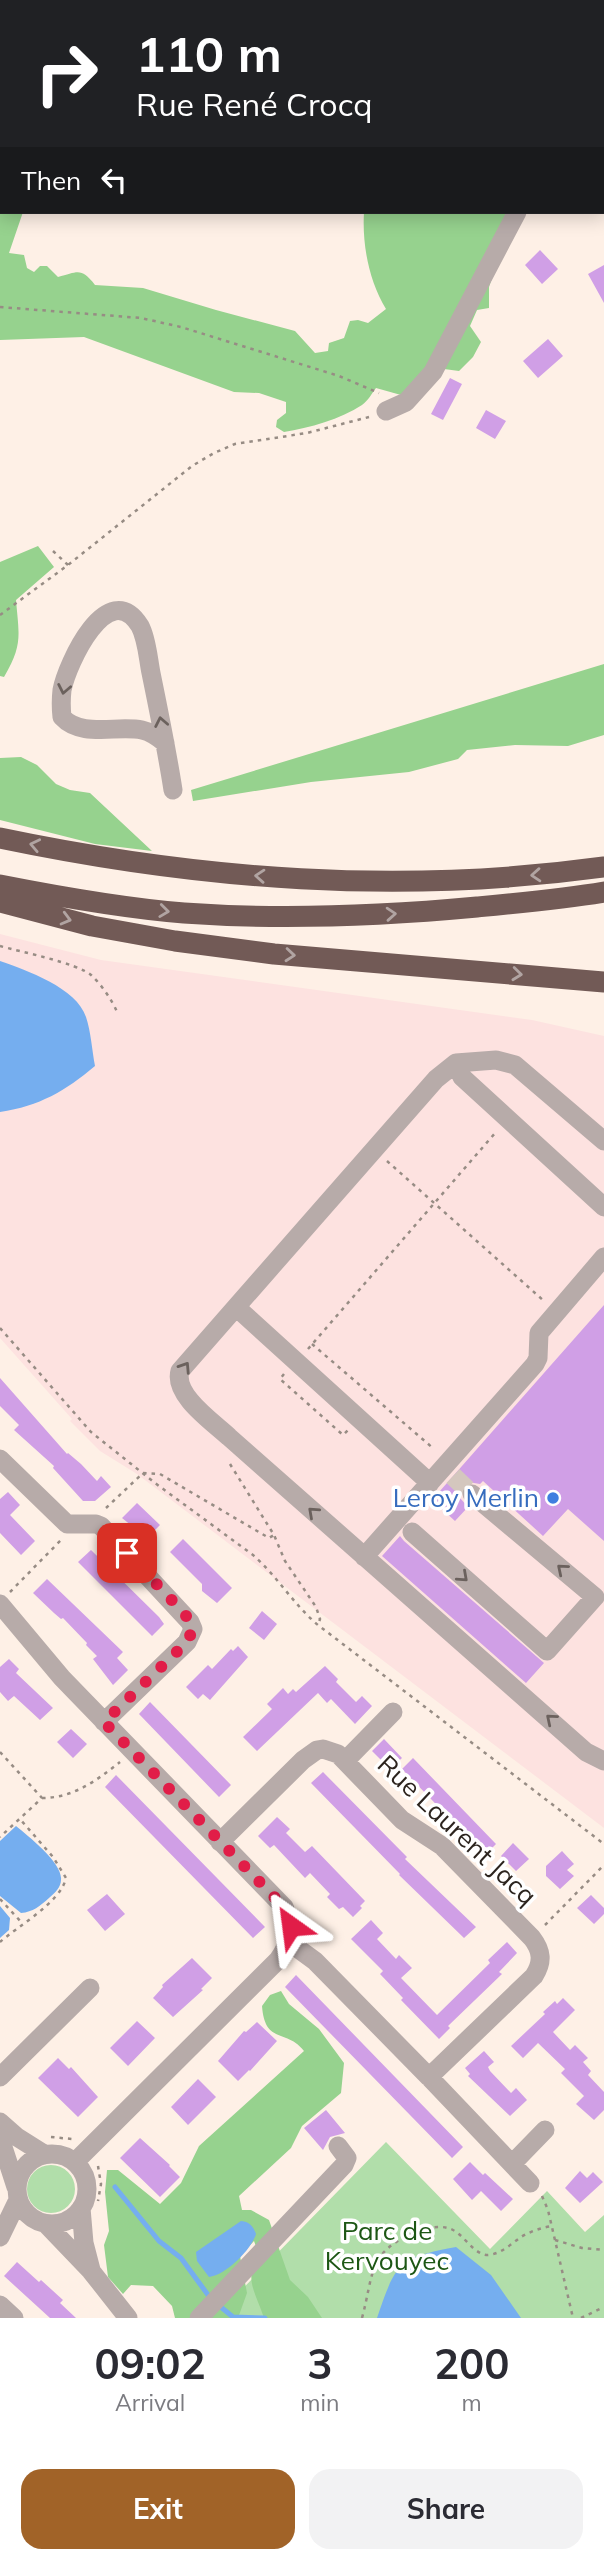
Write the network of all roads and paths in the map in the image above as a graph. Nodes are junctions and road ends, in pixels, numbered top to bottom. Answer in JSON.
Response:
{"nodes":[{"id":1,"x":516,"y":214,"type":"edge"},
{"id":2,"x":0,"y":307,"type":"edge"},
{"id":3,"x":386,"y":411,"type":"junction"},
{"id":4,"x":53,"y":551,"type":"dead end"},
{"id":5,"x":68,"y":565,"type":"junction"},
{"id":6,"x":0,"y":615,"type":"edge"},
{"id":7,"x":165,"y":743,"type":"junction"},
{"id":8,"x":173,"y":790,"type":"dead end"},
{"id":9,"x":0,"y":838,"type":"edge"},
{"id":10,"x":604,"y":867,"type":"edge"},
{"id":11,"x":0,"y":885,"type":"edge"},
{"id":12,"x":604,"y":892,"type":"edge"},
{"id":13,"x":0,"y":902,"type":"edge"},
{"id":14,"x":0,"y":946,"type":"edge"},
{"id":15,"x":604,"y":982,"type":"edge"},
{"id":16,"x":117,"y":1012,"type":"dead end"},
{"id":17,"x":456,"y":1063,"type":"junction"},
{"id":18,"x":507,"y":1120,"type":"junction"},
{"id":19,"x":604,"y":1141,"type":"edge"},
{"id":20,"x":374,"y":1150,"type":"junction"},
{"id":21,"x":434,"y":1204,"type":"junction"},
{"id":22,"x":604,"y":1208,"type":"edge"},
{"id":23,"x":604,"y":1257,"type":"edge"},
{"id":24,"x":236,"y":1307,"type":"junction"},
{"id":25,"x":556,"y":1312,"type":"junction"},
{"id":26,"x":0,"y":1328,"type":"edge"},
{"id":27,"x":312,"y":1344,"type":"junction"},
{"id":28,"x":296,"y":1362,"type":"junction"},
{"id":29,"x":280,"y":1379,"type":"dead end"},
{"id":30,"x":229,"y":1437,"type":"junction"},
{"id":31,"x":0,"y":1459,"type":"edge"},
{"id":32,"x":448,"y":1468,"type":"junction"},
{"id":33,"x":143,"y":1473,"type":"junction"},
{"id":34,"x":430,"y":1483,"type":"junction"},
{"id":35,"x":472,"y":1493,"type":"tunnel mouth"},
{"id":36,"x":91,"y":1523,"type":"junction"},
{"id":37,"x":71,"y":1525,"type":"junction"},
{"id":38,"x":406,"y":1527,"type":"junction"},
{"id":39,"x":274,"y":1535,"type":"junction"},
{"id":40,"x":364,"y":1557,"type":"junction"},
{"id":41,"x":5,"y":1598,"type":"edge"},
{"id":42,"x":318,"y":1625,"type":"junction"},
{"id":43,"x":7,"y":1630,"type":"edge"},
{"id":44,"x":393,"y":1712,"type":"dead end"},
{"id":45,"x":104,"y":1722,"type":"junction"},
{"id":46,"x":0,"y":1752,"type":"edge"},
{"id":47,"x":132,"y":1752,"type":"junction"},
{"id":48,"x":345,"y":1760,"type":"junction"},
{"id":49,"x":604,"y":1761,"type":"edge"},
{"id":50,"x":42,"y":1798,"type":"junction"},
{"id":51,"x":20,"y":1819,"type":"junction"},
{"id":52,"x":0,"y":1838,"type":"edge"},
{"id":53,"x":220,"y":1842,"type":"junction"},
{"id":54,"x":604,"y":1844,"type":"edge"},
{"id":55,"x":604,"y":1865,"type":"edge"},
{"id":56,"x":0,"y":1899,"type":"edge"},
{"id":57,"x":23,"y":1924,"type":"junction"},
{"id":58,"x":532,"y":1938,"type":"junction"},
{"id":59,"x":0,"y":1942,"type":"edge"},
{"id":60,"x":289,"y":1942,"type":"junction"},
{"id":61,"x":90,"y":1988,"type":"dead end"},
{"id":62,"x":0,"y":2077,"type":"edge"},
{"id":63,"x":429,"y":2077,"type":"junction"},
{"id":64,"x":0,"y":2122,"type":"edge"},
{"id":65,"x":545,"y":2130,"type":"dead end"},
{"id":66,"x":0,"y":2138,"type":"edge"},
{"id":67,"x":338,"y":2147,"type":"dead end"},
{"id":68,"x":44,"y":2154,"type":"junction"},
{"id":69,"x":75,"y":2162,"type":"junction"},
{"id":70,"x":512,"y":2164,"type":"junction"},
{"id":71,"x":530,"y":2183,"type":"joint"},
{"id":72,"x":17,"y":2194,"type":"junction"},
{"id":73,"x":81,"y":2208,"type":"junction"},
{"id":74,"x":41,"y":2222,"type":"junction"},
{"id":75,"x":552,"y":2225,"type":"junction"},
{"id":76,"x":2,"y":2234,"type":"edge"},
{"id":77,"x":555,"y":2240,"type":"junction"},
{"id":78,"x":604,"y":2250,"type":"edge"},
{"id":79,"x":91,"y":2271,"type":"junction"},
{"id":80,"x":0,"y":2305,"type":"edge"},
{"id":81,"x":604,"y":2306,"type":"edge"},
{"id":82,"x":209,"y":2307,"type":"edge"},
{"id":83,"x":14,"y":2318,"type":"edge"},
{"id":84,"x":128,"y":2318,"type":"edge"},
{"id":85,"x":362,"y":2318,"type":"edge"},
{"id":86,"x":573,"y":2318,"type":"edge"},
{"id":87,"x":581,"y":2318,"type":"edge"}],
"edges":[{"from":1,"to":3,"type":"street"},
{"from":2,"to":3,"type":"path"},
{"from":3,"to":5,"type":"path"},
{"from":4,"to":5,"type":"path"},
{"from":5,"to":6,"type":"path"},
{"from":7,"to":7,"type":"street","one_way":true},
{"from":7,"to":8,"type":"street"},
{"from":10,"to":9,"type":"highway","one_way":true},
{"from":11,"to":12,"type":"highway","one_way":true},
{"from":13,"to":15,"type":"highway","one_way":true},
{"from":14,"to":16,"type":"path"},
{"from":17,"to":18,"type":"street"},
{"from":17,"to":19,"type":"street"},
{"from":17,"to":20,"type":"street"},
{"from":18,"to":21,"type":"path"},
{"from":18,"to":22,"type":"street"},
{"from":20,"to":21,"type":"path"},
{"from":20,"to":24,"type":"street"},
{"from":21,"to":25,"type":"path"},
{"from":21,"to":27,"type":"path"},
{"from":23,"to":25,"type":"street"},
{"from":24,"to":28,"type":"street"},
{"from":30,"to":24,"type":"street","one_way":true},
{"from":25,"to":32,"type":"street"},
{"from":26,"to":33,"type":"path"},
{"from":27,"to":28,"type":"path"},
{"from":27,"to":32,"type":"path"},
{"from":28,"to":29,"type":"path"},
{"from":28,"to":34,"type":"street"},
{"from":30,"to":39,"type":"path"},
{"from":40,"to":30,"type":"street","one_way":true},
{"from":31,"to":37,"type":"street"},
{"from":32,"to":34,"type":"street"},
{"from":33,"to":36,"type":"path"},
{"from":33,"to":39,"type":"path"},
{"from":33,"to":42,"type":"path"},
{"from":34,"to":38,"type":"street"},
{"from":38,"to":35,"type":"street","one_way":true},
{"from":36,"to":37,"type":"street"},
{"from":36,"to":45,"type":"street"},
{"from":37,"to":41,"type":"path"},
{"from":38,"to":40,"type":"street"},
{"from":39,"to":42,"type":"path"},
{"from":49,"to":40,"type":"street","one_way":true},
{"from":41,"to":43,"type":"street"},
{"from":42,"to":54,"type":"path"},
{"from":43,"to":45,"type":"street"},
{"from":44,"to":48,"type":"street","name":"Rue Laurent Jacq"},
{"from":45,"to":47,"type":"street"},
{"from":46,"to":50,"type":"path"},
{"from":47,"to":50,"type":"path"},
{"from":47,"to":53,"type":"street"},
{"from":48,"to":53,"type":"street","name":"Rue Laurent Jacq"},
{"from":48,"to":58,"type":"street","name":"Rue Laurent Jacq"},
{"from":50,"to":51,"type":"path"},
{"from":51,"to":52,"type":"path"},
{"from":51,"to":57,"type":"path"},
{"from":53,"to":60,"type":"street"},
{"from":55,"to":58,"type":"path","name":"Rue Laurent Jacq"},
{"from":56,"to":57,"type":"path"},
{"from":57,"to":59,"type":"path"},
{"from":58,"to":63,"type":"street","name":"Rue Laurent Jacq"},
{"from":60,"to":63,"type":"street"},
{"from":60,"to":69,"type":"street"},
{"from":61,"to":62,"type":"street"},
{"from":63,"to":70,"type":"street"},
{"from":64,"to":68,"type":"street"},
{"from":65,"to":70,"type":"street"},
{"from":66,"to":72,"type":"street"},
{"from":67,"to":82,"type":"street"},
{"from":68,"to":69,"type":"street"},
{"from":68,"to":72,"type":"street"},
{"from":69,"to":73,"type":"street"},
{"from":70,"to":71,"type":"street"},
{"from":71,"to":75,"type":"path"},
{"from":72,"to":74,"type":"street"},
{"from":72,"to":76,"type":"street"},
{"from":73,"to":74,"type":"street"},
{"from":73,"to":79,"type":"street"},
{"from":74,"to":76,"type":"street"},
{"from":74,"to":79,"type":"street"},
{"from":75,"to":77,"type":"path"},
{"from":75,"to":85,"type":"path"},
{"from":77,"to":78,"type":"path"},
{"from":77,"to":86,"type":"path"},
{"from":79,"to":84,"type":"street"},
{"from":80,"to":83,"type":"street"},
{"from":81,"to":87,"type":"path"}]}
